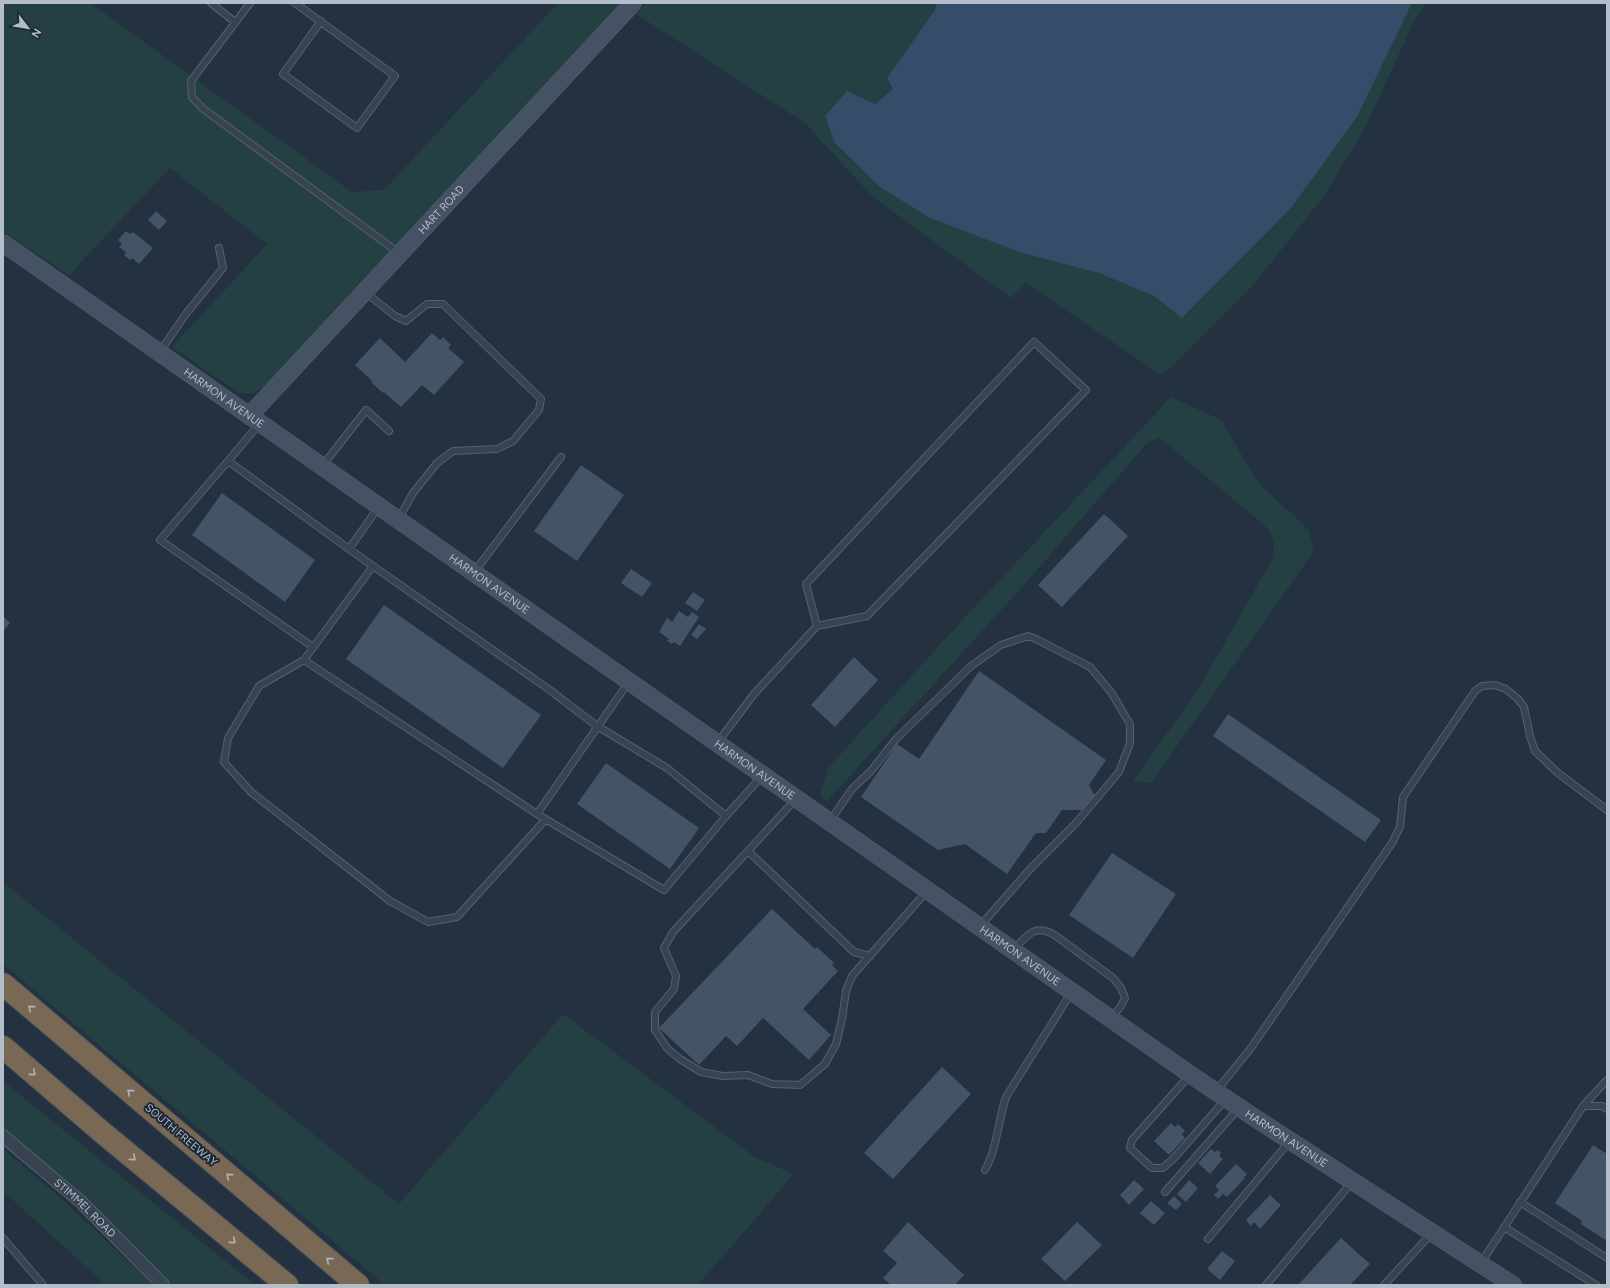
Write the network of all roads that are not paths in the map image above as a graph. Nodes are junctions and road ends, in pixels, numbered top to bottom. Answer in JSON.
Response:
{"nodes":[{"id":1,"x":211,"y":3,"type":"edge"},
{"id":2,"x":250,"y":3,"type":"edge"},
{"id":3,"x":295,"y":3,"type":"edge"},
{"id":4,"x":633,"y":3,"type":"edge"},
{"id":5,"x":321,"y":21,"type":"junction"},
{"id":6,"x":235,"y":22,"type":"junction"},
{"id":7,"x":5,"y":248,"type":"edge"},
{"id":8,"x":219,"y":248,"type":"dead end"},
{"id":9,"x":399,"y":253,"type":"junction"},
{"id":10,"x":364,"y":291,"type":"junction"},
{"id":11,"x":159,"y":353,"type":"junction"},
{"id":12,"x":254,"y":420,"type":"junction"},
{"id":13,"x":389,"y":431,"type":"dead end"},
{"id":14,"x":561,"y":457,"type":"dead end"},
{"id":15,"x":228,"y":461,"type":"junction"},
{"id":16,"x":322,"y":466,"type":"junction"},
{"id":17,"x":379,"y":506,"type":"junction"},
{"id":18,"x":398,"y":520,"type":"junction"},
{"id":19,"x":349,"y":549,"type":"junction"},
{"id":20,"x":373,"y":566,"type":"junction"},
{"id":21,"x":474,"y":572,"type":"junction"},
{"id":22,"x":817,"y":626,"type":"junction"},
{"id":23,"x":313,"y":647,"type":"junction"},
{"id":24,"x":304,"y":660,"type":"junction"},
{"id":25,"x":629,"y":681,"type":"junction"},
{"id":26,"x":597,"y":726,"type":"junction"},
{"id":27,"x":717,"y":743,"type":"junction"},
{"id":28,"x":763,"y":775,"type":"junction"},
{"id":29,"x":796,"y":798,"type":"junction"},
{"id":30,"x":1607,"y":810,"type":"edge"},
{"id":31,"x":537,"y":814,"type":"junction"},
{"id":32,"x":726,"y":816,"type":"junction"},
{"id":33,"x":546,"y":819,"type":"junction"},
{"id":34,"x":829,"y":822,"type":"junction"},
{"id":35,"x":748,"y":851,"type":"junction"},
{"id":36,"x":927,"y":891,"type":"junction"},
{"id":37,"x":979,"y":927,"type":"junction"},
{"id":38,"x":1013,"y":950,"type":"junction"},
{"id":39,"x":870,"y":956,"type":"junction"},
{"id":40,"x":3,"y":984,"type":"edge"},
{"id":41,"x":1072,"y":991,"type":"junction"},
{"id":42,"x":1111,"y":1019,"type":"junction"},
{"id":43,"x":3,"y":1047,"type":"edge"},
{"id":44,"x":1191,"y":1074,"type":"junction"},
{"id":45,"x":1607,"y":1080,"type":"edge"},
{"id":46,"x":1227,"y":1099,"type":"junction"},
{"id":47,"x":1583,"y":1106,"type":"junction"},
{"id":48,"x":1607,"y":1109,"type":"edge"},
{"id":49,"x":3,"y":1136,"type":"edge"},
{"id":50,"x":1290,"y":1141,"type":"junction"},
{"id":51,"x":985,"y":1170,"type":"dead end"},
{"id":52,"x":1352,"y":1181,"type":"junction"},
{"id":53,"x":1165,"y":1192,"type":"dead end"},
{"id":54,"x":1520,"y":1202,"type":"junction"},
{"id":55,"x":1504,"y":1227,"type":"junction"},
{"id":56,"x":1432,"y":1233,"type":"junction"},
{"id":57,"x":3,"y":1238,"type":"edge"},
{"id":58,"x":1208,"y":1239,"type":"dead end"},
{"id":59,"x":1607,"y":1258,"type":"edge"},
{"id":60,"x":1480,"y":1264,"type":"junction"},
{"id":61,"x":43,"y":1285,"type":"edge"},
{"id":62,"x":163,"y":1285,"type":"edge"},
{"id":63,"x":287,"y":1285,"type":"edge"},
{"id":64,"x":358,"y":1285,"type":"edge"},
{"id":65,"x":1266,"y":1285,"type":"edge"},
{"id":66,"x":1384,"y":1285,"type":"edge"},
{"id":67,"x":1513,"y":1285,"type":"edge"},
{"id":68,"x":1596,"y":1285,"type":"edge"}],
"edges":[{"from":1,"to":6,"type":"lane"},
{"from":2,"to":6,"type":"lane"},
{"from":3,"to":5,"type":"lane"},
{"from":4,"to":9,"type":"main road","name":"HART ROAD"},
{"from":5,"to":5,"type":"lane"},
{"from":6,"to":9,"type":"lane"},
{"from":7,"to":11,"type":"main road","name":"HARMON AVENUE"},
{"from":8,"to":11,"type":"lane"},
{"from":9,"to":10,"type":"main road","name":"HART ROAD"},
{"from":10,"to":12,"type":"main road","name":"HART ROAD"},
{"from":10,"to":18,"type":"lane"},
{"from":11,"to":12,"type":"main road","name":"HARMON AVENUE"},
{"from":12,"to":15,"type":"lane"},
{"from":12,"to":16,"type":"main road","name":"HARMON AVENUE"},
{"from":13,"to":16,"type":"lane"},
{"from":14,"to":21,"type":"lane"},
{"from":15,"to":19,"type":"lane"},
{"from":15,"to":23,"type":"lane"},
{"from":16,"to":17,"type":"main road","name":"HARMON AVENUE"},
{"from":17,"to":18,"type":"main road","name":"HARMON AVENUE"},
{"from":17,"to":19,"type":"lane"},
{"from":18,"to":21,"type":"main road","name":"HARMON AVENUE"},
{"from":19,"to":20,"type":"lane"},
{"from":20,"to":23,"type":"lane"},
{"from":20,"to":26,"type":"lane"},
{"from":21,"to":25,"type":"main road","name":"HARMON AVENUE"},
{"from":22,"to":22,"type":"lane"},
{"from":22,"to":27,"type":"lane"},
{"from":23,"to":24,"type":"lane"},
{"from":24,"to":31,"type":"lane"},
{"from":24,"to":33,"type":"lane"},
{"from":25,"to":26,"type":"lane"},
{"from":25,"to":27,"type":"main road","name":"HARMON AVENUE"},
{"from":26,"to":31,"type":"lane"},
{"from":26,"to":32,"type":"lane"},
{"from":27,"to":28,"type":"main road","name":"HARMON AVENUE"},
{"from":28,"to":29,"type":"main road","name":"HARMON AVENUE"},
{"from":28,"to":32,"type":"lane"},
{"from":29,"to":34,"type":"main road","name":"HARMON AVENUE"},
{"from":29,"to":35,"type":"lane"},
{"from":30,"to":46,"type":"lane"},
{"from":31,"to":33,"type":"lane"},
{"from":32,"to":33,"type":"lane"},
{"from":34,"to":36,"type":"main road","name":"HARMON AVENUE"},
{"from":34,"to":37,"type":"lane"},
{"from":35,"to":39,"type":"lane"},
{"from":35,"to":39,"type":"lane"},
{"from":36,"to":37,"type":"main road","name":"HARMON AVENUE"},
{"from":36,"to":39,"type":"lane"},
{"from":37,"to":38,"type":"main road","name":"HARMON AVENUE"},
{"from":38,"to":41,"type":"main road","name":"HARMON AVENUE"},
{"from":38,"to":42,"type":"lane"},
{"from":64,"to":40,"type":"highway","name":"SOUTH FREEWAY","one_way":true},
{"from":41,"to":42,"type":"main road","name":"HARMON AVENUE"},
{"from":41,"to":51,"type":"lane"},
{"from":42,"to":44,"type":"main road","name":"HARMON AVENUE"},
{"from":43,"to":63,"type":"highway","one_way":true},
{"from":44,"to":46,"type":"main road","name":"HARMON AVENUE"},
{"from":44,"to":46,"type":"lane"},
{"from":45,"to":47,"type":"lane"},
{"from":46,"to":50,"type":"main road","name":"HARMON AVENUE"},
{"from":46,"to":53,"type":"lane"},
{"from":47,"to":48,"type":"lane"},
{"from":47,"to":54,"type":"lane"},
{"from":49,"to":62,"type":"street","name":"STIMMEL ROAD"},
{"from":50,"to":52,"type":"main road","name":"HARMON AVENUE"},
{"from":50,"to":58,"type":"lane"},
{"from":52,"to":56,"type":"main road","name":"HARMON AVENUE"},
{"from":52,"to":65,"type":"lane"},
{"from":54,"to":55,"type":"lane"},
{"from":54,"to":59,"type":"lane"},
{"from":55,"to":60,"type":"lane"},
{"from":55,"to":68,"type":"lane"},
{"from":56,"to":60,"type":"main road","name":"HARMON AVENUE"},
{"from":56,"to":66,"type":"lane"},
{"from":57,"to":61,"type":"lane"},
{"from":60,"to":67,"type":"main road","name":"HARMON AVENUE"}]}
